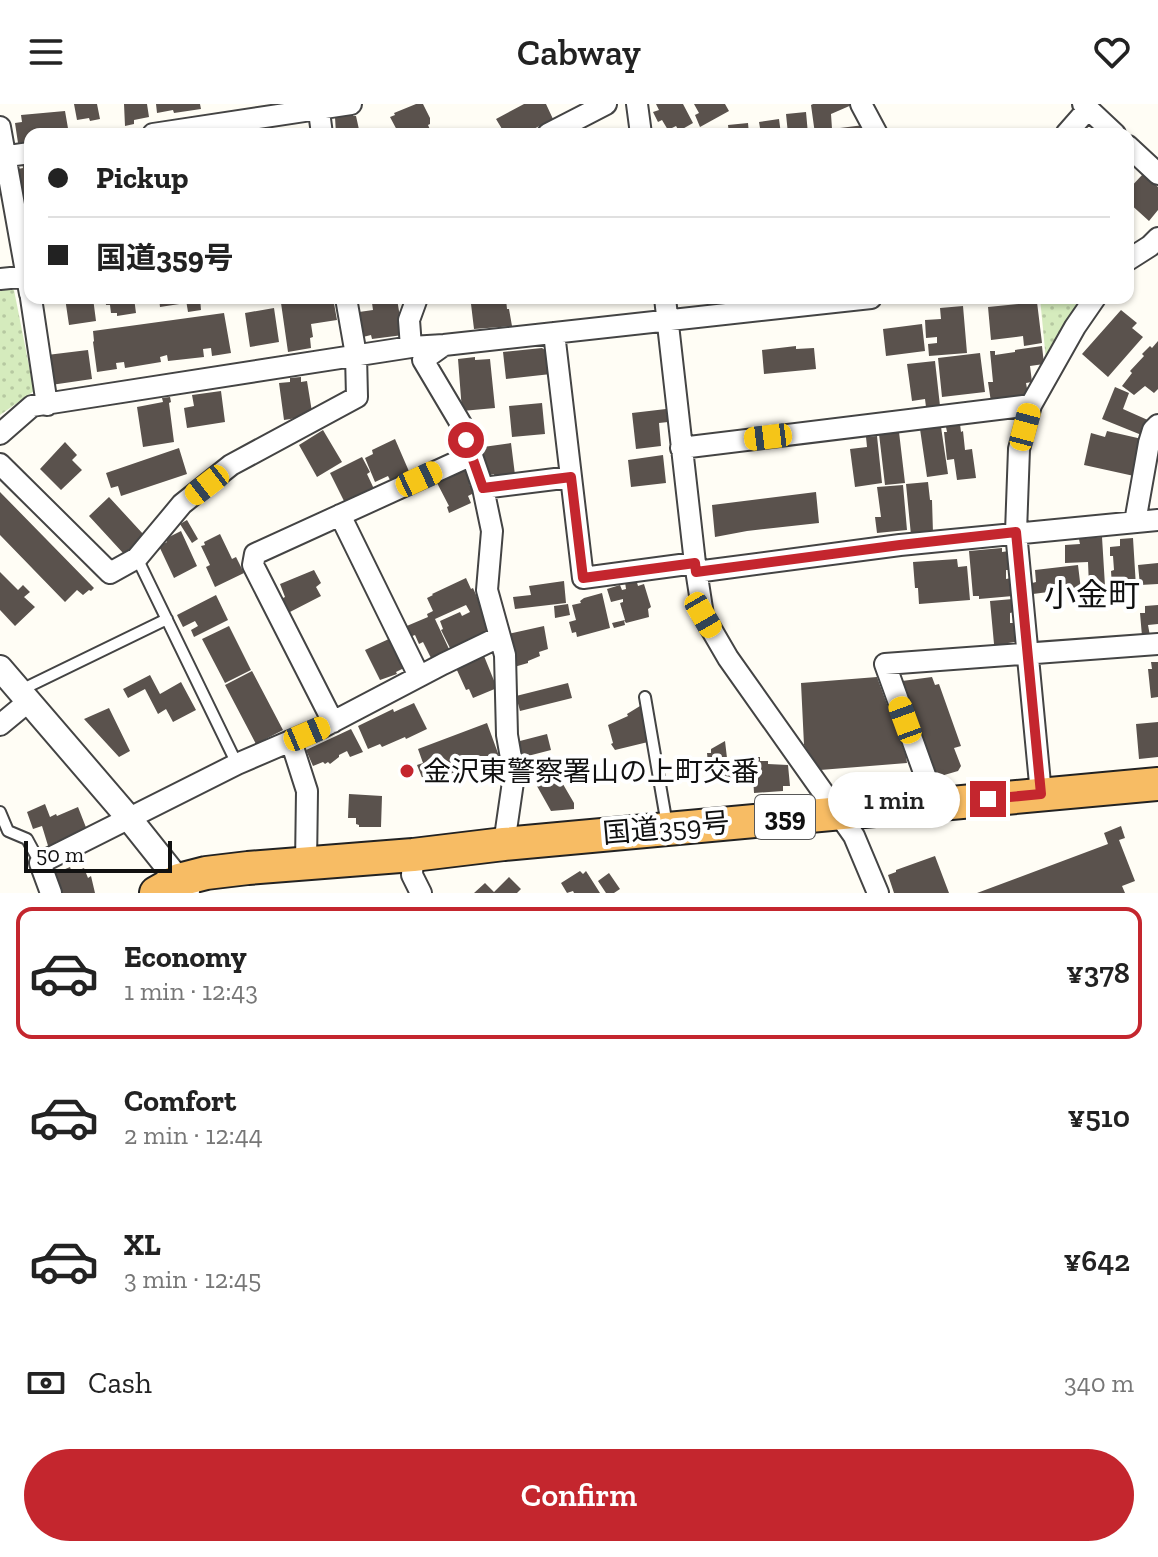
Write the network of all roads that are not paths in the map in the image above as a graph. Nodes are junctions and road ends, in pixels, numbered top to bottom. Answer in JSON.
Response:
{"nodes":[{"id":1,"x":351,"y":104,"type":"edge"},
{"id":2,"x":606,"y":104,"type":"edge"},
{"id":3,"x":637,"y":104,"type":"edge"},
{"id":4,"x":861,"y":104,"type":"edge"},
{"id":5,"x":318,"y":107,"type":"edge"},
{"id":6,"x":1086,"y":107,"type":"edge"},
{"id":7,"x":0,"y":127,"type":"edge"},
{"id":8,"x":190,"y":128,"type":"edge"},
{"id":9,"x":321,"y":128,"type":"edge"},
{"id":10,"x":560,"y":128,"type":"edge"},
{"id":11,"x":640,"y":128,"type":"edge"},
{"id":12,"x":874,"y":128,"type":"edge"},
{"id":13,"x":1070,"y":128,"type":"edge"},
{"id":14,"x":1109,"y":128,"type":"edge"},
{"id":15,"x":1134,"y":152,"type":"edge"},
{"id":16,"x":24,"y":154,"type":"edge"},
{"id":17,"x":2,"y":157,"type":"edge"},
{"id":18,"x":1158,"y":174,"type":"edge"},
{"id":19,"x":1158,"y":238,"type":"edge"},
{"id":20,"x":1134,"y":256,"type":"edge"},
{"id":21,"x":24,"y":258,"type":"edge"},
{"id":22,"x":0,"y":279,"type":"edge"},
{"id":23,"x":24,"y":285,"type":"edge"},
{"id":24,"x":33,"y":304,"type":"edge"},
{"id":25,"x":347,"y":304,"type":"edge"},
{"id":26,"x":415,"y":304,"type":"edge"},
{"id":27,"x":666,"y":304,"type":"edge"},
{"id":28,"x":818,"y":304,"type":"edge"},
{"id":29,"x":1091,"y":304,"type":"edge"},
{"id":30,"x":668,"y":321,"type":"junction"},
{"id":31,"x":554,"y":333,"type":"junction"},
{"id":32,"x":444,"y":345,"type":"junction"},
{"id":33,"x":411,"y":347,"type":"junction"},
{"id":34,"x":356,"y":355,"type":"junction"},
{"id":35,"x":47,"y":405,"type":"junction"},
{"id":36,"x":1031,"y":405,"type":"junction"},
{"id":37,"x":1158,"y":425,"type":"edge"},
{"id":38,"x":0,"y":434,"type":"edge"},
{"id":39,"x":681,"y":448,"type":"junction"},
{"id":40,"x":472,"y":455,"type":"junction"},
{"id":41,"x":0,"y":464,"type":"edge"},
{"id":42,"x":571,"y":477,"type":"junction"},
{"id":43,"x":483,"y":488,"type":"junction"},
{"id":44,"x":340,"y":515,"type":"junction"},
{"id":45,"x":1158,"y":520,"type":"edge"},
{"id":46,"x":1135,"y":522,"type":"junction"},
{"id":47,"x":1016,"y":532,"type":"junction"},
{"id":48,"x":137,"y":558,"type":"junction"},
{"id":49,"x":695,"y":568,"type":"junction"},
{"id":50,"x":167,"y":619,"type":"junction"},
{"id":51,"x":499,"y":637,"type":"junction"},
{"id":52,"x":1158,"y":644,"type":"edge"},
{"id":53,"x":1028,"y":655,"type":"junction"},
{"id":54,"x":0,"y":668,"type":"edge"},
{"id":55,"x":419,"y":676,"type":"junction"},
{"id":56,"x":24,"y":696,"type":"junction"},
{"id":57,"x":645,"y":697,"type":"dead end"},
{"id":58,"x":333,"y":722,"type":"junction"},
{"id":59,"x":0,"y":725,"type":"edge"},
{"id":60,"x":291,"y":741,"type":"junction"},
{"id":61,"x":237,"y":764,"type":"junction"},
{"id":62,"x":1158,"y":784,"type":"edge"},
{"id":63,"x":1041,"y":794,"type":"junction"},
{"id":64,"x":935,"y":803,"type":"junction"},
{"id":65,"x":0,"y":812,"type":"edge"},
{"id":66,"x":837,"y":812,"type":"junction"},
{"id":67,"x":128,"y":817,"type":"junction"},
{"id":68,"x":668,"y":828,"type":"junction"},
{"id":69,"x":504,"y":844,"type":"junction"},
{"id":70,"x":413,"y":855,"type":"junction"},
{"id":71,"x":40,"y":863,"type":"junction"},
{"id":72,"x":306,"y":864,"type":"junction"},
{"id":73,"x":174,"y":889,"type":"edge"},
{"id":74,"x":51,"y":893,"type":"edge"},
{"id":75,"x":421,"y":893,"type":"edge"},
{"id":76,"x":878,"y":893,"type":"edge"}],
"edges":[{"from":1,"to":5,"type":"street"},
{"from":2,"to":10,"type":"street"},
{"from":3,"to":11,"type":"street"},
{"from":4,"to":12,"type":"street"},
{"from":5,"to":8,"type":"street"},
{"from":5,"to":9,"type":"street"},
{"from":6,"to":13,"type":"street"},
{"from":6,"to":14,"type":"street"},
{"from":7,"to":17,"type":"street"},
{"from":15,"to":18,"type":"street"},
{"from":16,"to":17,"type":"street"},
{"from":17,"to":21,"type":"street"},
{"from":19,"to":20,"type":"street"},
{"from":22,"to":23,"type":"street"},
{"from":24,"to":35,"type":"street"},
{"from":25,"to":34,"type":"street"},
{"from":26,"to":33,"type":"street"},
{"from":27,"to":30,"type":"street"},
{"from":28,"to":30,"type":"street"},
{"from":29,"to":36,"type":"street"},
{"from":30,"to":31,"type":"street"},
{"from":30,"to":39,"type":"street"},
{"from":31,"to":32,"type":"street"},
{"from":31,"to":42,"type":"street"},
{"from":32,"to":33,"type":"street"},
{"from":32,"to":40,"type":"street"},
{"from":33,"to":34,"type":"street"},
{"from":34,"to":35,"type":"street"},
{"from":34,"to":48,"type":"street"},
{"from":35,"to":38,"type":"street"},
{"from":36,"to":39,"type":"street"},
{"from":36,"to":47,"type":"street"},
{"from":37,"to":46,"type":"street"},
{"from":39,"to":49,"type":"street"},
{"from":40,"to":43,"type":"street"},
{"from":40,"to":44,"type":"street"},
{"from":41,"to":48,"type":"street"},
{"from":42,"to":43,"type":"street"},
{"from":42,"to":49,"type":"street"},
{"from":43,"to":51,"type":"street"},
{"from":44,"to":55,"type":"street"},
{"from":44,"to":58,"type":"street"},
{"from":45,"to":46,"type":"street"},
{"from":46,"to":47,"type":"street"},
{"from":47,"to":49,"type":"street"},
{"from":47,"to":53,"type":"street"},
{"from":48,"to":50,"type":"lane"},
{"from":49,"to":66,"type":"street"},
{"from":50,"to":56,"type":"lane"},
{"from":50,"to":61,"type":"lane"},
{"from":51,"to":55,"type":"street"},
{"from":51,"to":69,"type":"street"},
{"from":52,"to":53,"type":"street"},
{"from":53,"to":63,"type":"street"},
{"from":53,"to":64,"type":"street"},
{"from":54,"to":56,"type":"street"},
{"from":55,"to":58,"type":"street"},
{"from":56,"to":59,"type":"street"},
{"from":56,"to":67,"type":"street"},
{"from":57,"to":68,"type":"lane"},
{"from":58,"to":60,"type":"street"},
{"from":60,"to":61,"type":"street"},
{"from":60,"to":72,"type":"street"},
{"from":61,"to":67,"type":"street"},
{"from":62,"to":63,"type":"highway","name":"国道359号","number":"359"},
{"from":63,"to":64,"type":"highway","name":"国道359号","number":"359"},
{"from":64,"to":66,"type":"highway","name":"国道359号","number":"359"},
{"from":65,"to":71,"type":"lane"},
{"from":66,"to":68,"type":"highway","name":"国道359号","number":"359"},
{"from":66,"to":76,"type":"street"},
{"from":67,"to":71,"type":"street"},
{"from":67,"to":73,"type":"street"},
{"from":68,"to":69,"type":"highway","name":"国道359号","number":"359"},
{"from":69,"to":70,"type":"highway","name":"国道359号","number":"359"},
{"from":70,"to":72,"type":"highway","number":"359"},
{"from":70,"to":75,"type":"street"},
{"from":71,"to":74,"type":"street"},
{"from":72,"to":73,"type":"highway","number":"359"}]}
